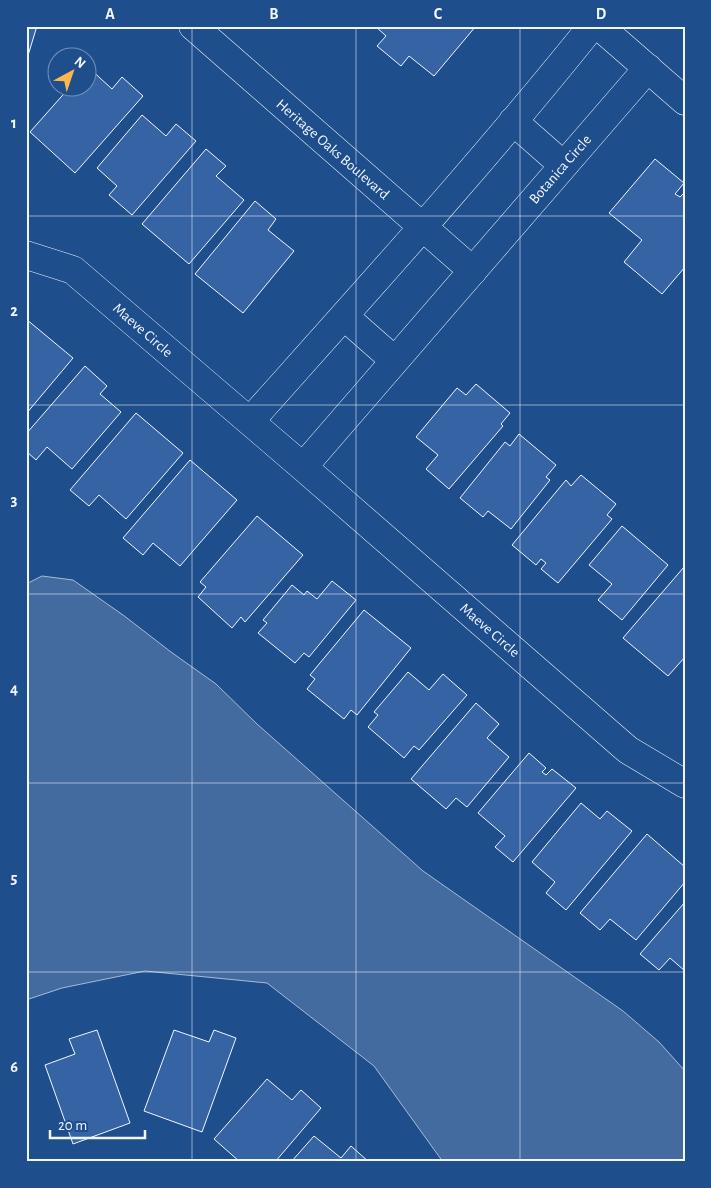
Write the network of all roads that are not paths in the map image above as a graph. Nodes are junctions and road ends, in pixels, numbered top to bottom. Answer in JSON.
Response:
{"nodes":[{"id":1,"x":193,"y":26,"type":"edge"},
{"id":2,"x":592,"y":26,"type":"edge"},
{"id":3,"x":600,"y":26,"type":"edge"},
{"id":4,"x":648,"y":68,"type":"junction"},
{"id":5,"x":685,"y":101,"type":"edge"},
{"id":6,"x":513,"y":121,"type":"junction"},
{"id":7,"x":563,"y":165,"type":"junction"},
{"id":8,"x":423,"y":227,"type":"junction"},
{"id":9,"x":26,"y":255,"type":"edge"},
{"id":10,"x":473,"y":271,"type":"junction"},
{"id":11,"x":344,"y":316,"type":"junction"},
{"id":12,"x":394,"y":360,"type":"junction"},
{"id":13,"x":250,"y":421,"type":"junction"},
{"id":14,"x":303,"y":467,"type":"junction"},
{"id":15,"x":685,"y":784,"type":"edge"}],
"edges":[{"from":1,"to":8,"type":"street","name":"Heritage Oaks Boulevard"},
{"from":2,"to":6,"type":"street"},
{"from":3,"to":4,"type":"street"},
{"from":4,"to":5,"type":"street"},
{"from":4,"to":7,"type":"street","name":"Botanica Circle"},
{"from":6,"to":7,"type":"street"},
{"from":6,"to":8,"type":"street"},
{"from":7,"to":10,"type":"street","name":"Botanica Circle"},
{"from":8,"to":10,"type":"street","name":"Heritage Oaks Boulevard"},
{"from":8,"to":11,"type":"street"},
{"from":9,"to":13,"type":"street","name":"Maeve Circle"},
{"from":10,"to":12,"type":"street"},
{"from":11,"to":12,"type":"street"},
{"from":11,"to":13,"type":"street"},
{"from":12,"to":14,"type":"street"},
{"from":13,"to":14,"type":"street","name":"Maeve Circle"},
{"from":14,"to":15,"type":"street","name":"Maeve Circle"}]}
